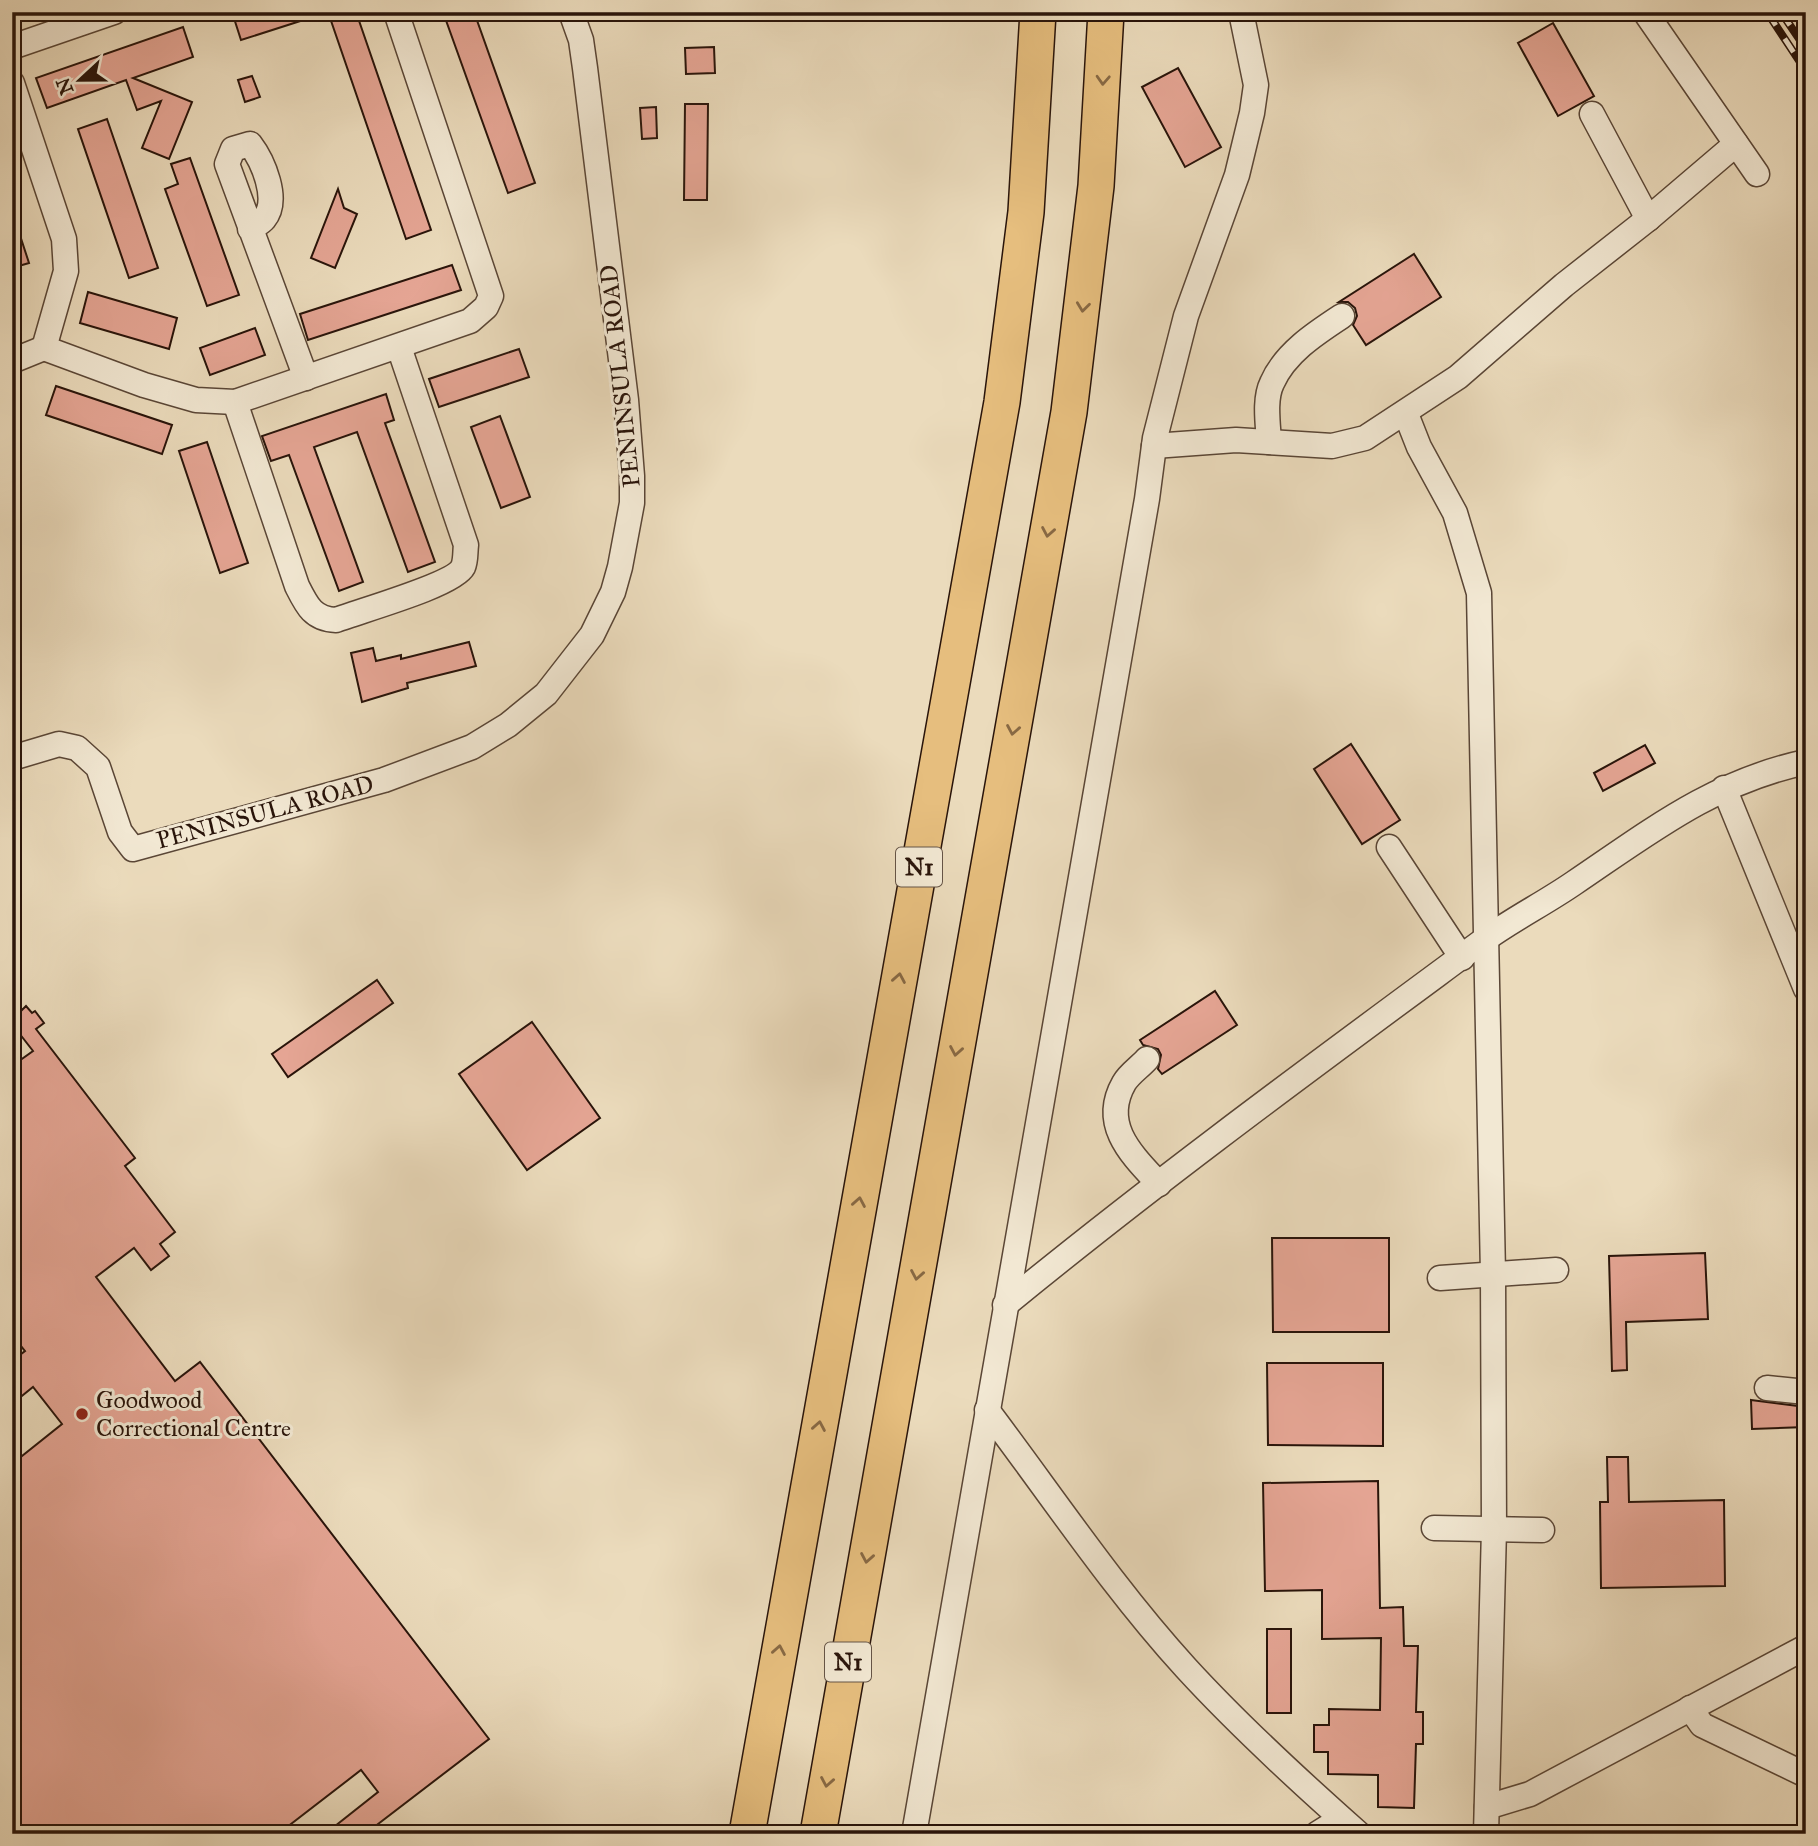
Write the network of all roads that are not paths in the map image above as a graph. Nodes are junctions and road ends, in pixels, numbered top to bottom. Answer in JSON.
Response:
{"nodes":[{"id":1,"x":114,"y":12,"type":"edge"},
{"id":2,"x":396,"y":12,"type":"edge"},
{"id":3,"x":571,"y":12,"type":"edge"},
{"id":4,"x":1038,"y":12,"type":"edge"},
{"id":5,"x":1105,"y":12,"type":"edge"},
{"id":6,"x":1241,"y":12,"type":"edge"},
{"id":7,"x":1645,"y":12,"type":"edge"},
{"id":8,"x":12,"y":47,"type":"edge"},
{"id":9,"x":12,"y":83,"type":"edge"},
{"id":10,"x":1592,"y":114,"type":"dead end"},
{"id":11,"x":1736,"y":144,"type":"junction"},
{"id":12,"x":1757,"y":174,"type":"dead end"},
{"id":13,"x":1648,"y":219,"type":"junction"},
{"id":14,"x":250,"y":229,"type":"dead end"},
{"id":15,"x":1342,"y":316,"type":"dead end"},
{"id":16,"x":400,"y":347,"type":"junction"},
{"id":17,"x":44,"y":348,"type":"junction"},
{"id":18,"x":12,"y":361,"type":"edge"},
{"id":19,"x":306,"y":378,"type":"junction"},
{"id":20,"x":235,"y":402,"type":"junction"},
{"id":21,"x":1406,"y":414,"type":"junction"},
{"id":22,"x":1269,"y":442,"type":"junction"},
{"id":23,"x":1154,"y":446,"type":"junction"},
{"id":24,"x":12,"y":758,"type":"edge"},
{"id":25,"x":1806,"y":762,"type":"edge"},
{"id":26,"x":1724,"y":788,"type":"junction"},
{"id":27,"x":1389,"y":847,"type":"dead end"},
{"id":28,"x":1485,"y":939,"type":"junction"},
{"id":29,"x":1462,"y":958,"type":"junction"},
{"id":30,"x":1806,"y":989,"type":"edge"},
{"id":31,"x":1147,"y":1059,"type":"dead end"},
{"id":32,"x":1159,"y":1184,"type":"junction"},
{"id":33,"x":1556,"y":1270,"type":"dead end"},
{"id":34,"x":1493,"y":1274,"type":"junction"},
{"id":35,"x":1440,"y":1278,"type":"dead end"},
{"id":36,"x":1005,"y":1305,"type":"junction"},
{"id":37,"x":1767,"y":1388,"type":"dead end"},
{"id":38,"x":1806,"y":1392,"type":"edge"},
{"id":39,"x":987,"y":1410,"type":"junction"},
{"id":40,"x":1434,"y":1528,"type":"dead end"},
{"id":41,"x":1494,"y":1529,"type":"junction"},
{"id":42,"x":1542,"y":1530,"type":"dead end"},
{"id":43,"x":1805,"y":1640,"type":"edge"},
{"id":44,"x":1690,"y":1709,"type":"junction"},
{"id":45,"x":1806,"y":1774,"type":"edge"},
{"id":46,"x":1487,"y":1807,"type":"junction"},
{"id":47,"x":1350,"y":1826,"type":"edge"},
{"id":48,"x":744,"y":1834,"type":"edge"},
{"id":49,"x":818,"y":1834,"type":"edge"},
{"id":50,"x":914,"y":1834,"type":"edge"},
{"id":51,"x":1317,"y":1834,"type":"edge"},
{"id":52,"x":1486,"y":1834,"type":"edge"}],
"edges":[{"from":1,"to":8,"type":"street"},
{"from":2,"to":16,"type":"street"},
{"from":3,"to":24,"type":"street","name":"PENINSULA ROAD"},
{"from":48,"to":4,"type":"highway","number":"N1","one_way":true},
{"from":5,"to":49,"type":"highway","number":"N1","one_way":true},
{"from":6,"to":23,"type":"street"},
{"from":7,"to":11,"type":"street"},
{"from":9,"to":17,"type":"street"},
{"from":10,"to":13,"type":"street"},
{"from":11,"to":12,"type":"street"},
{"from":11,"to":13,"type":"street"},
{"from":13,"to":21,"type":"street"},
{"from":14,"to":19,"type":"street"},
{"from":15,"to":22,"type":"street"},
{"from":16,"to":19,"type":"street"},
{"from":16,"to":20,"type":"street"},
{"from":17,"to":18,"type":"street"},
{"from":17,"to":20,"type":"street"},
{"from":19,"to":20,"type":"street"},
{"from":21,"to":22,"type":"street"},
{"from":21,"to":28,"type":"street"},
{"from":22,"to":23,"type":"street"},
{"from":23,"to":36,"type":"street"},
{"from":25,"to":26,"type":"street"},
{"from":26,"to":28,"type":"street"},
{"from":26,"to":30,"type":"street"},
{"from":27,"to":29,"type":"street"},
{"from":28,"to":29,"type":"street"},
{"from":28,"to":34,"type":"street"},
{"from":29,"to":32,"type":"street"},
{"from":31,"to":32,"type":"street"},
{"from":32,"to":36,"type":"street"},
{"from":33,"to":34,"type":"street"},
{"from":34,"to":35,"type":"street"},
{"from":34,"to":41,"type":"street"},
{"from":36,"to":39,"type":"street"},
{"from":37,"to":38,"type":"street"},
{"from":39,"to":47,"type":"street"},
{"from":39,"to":50,"type":"street"},
{"from":40,"to":41,"type":"street"},
{"from":41,"to":42,"type":"street"},
{"from":41,"to":46,"type":"street"},
{"from":43,"to":44,"type":"street"},
{"from":44,"to":45,"type":"street"},
{"from":44,"to":46,"type":"street"},
{"from":46,"to":52,"type":"street"},
{"from":47,"to":51,"type":"street"}]}
